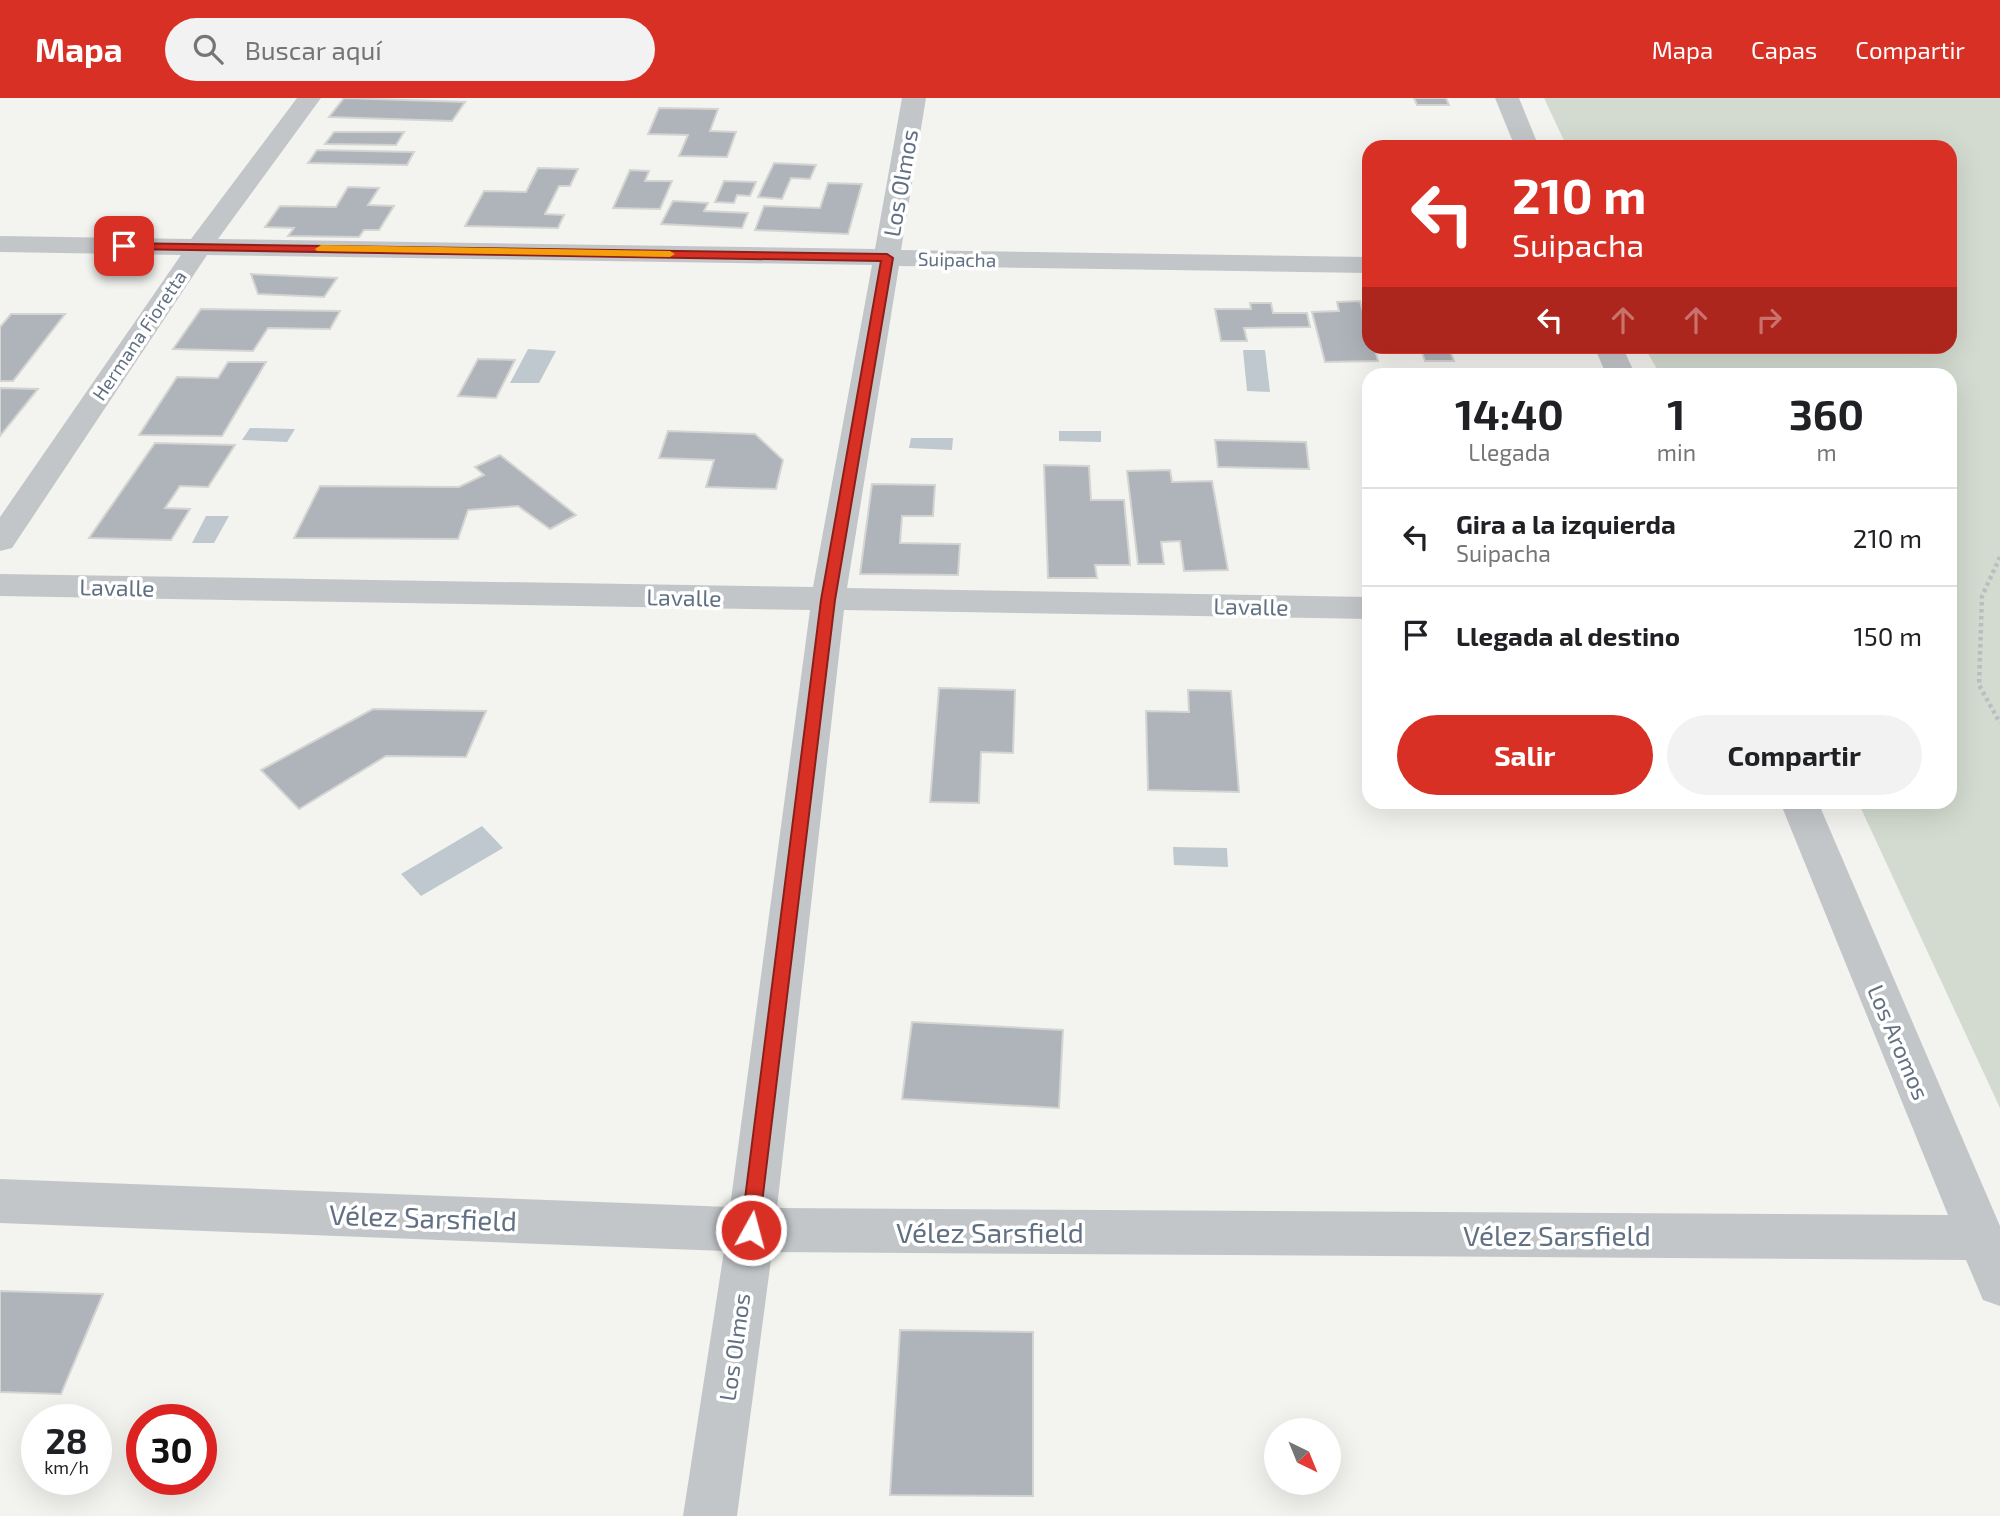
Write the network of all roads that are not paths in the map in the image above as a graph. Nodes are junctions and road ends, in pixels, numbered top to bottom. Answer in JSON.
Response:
{"nodes":[{"id":1,"x":309,"y":98,"type":"edge"},
{"id":2,"x":914,"y":98,"type":"edge"},
{"id":3,"x":1507,"y":98,"type":"edge"},
{"id":4,"x":1524,"y":140,"type":"edge"},
{"id":5,"x":0,"y":244,"type":"edge"},
{"id":6,"x":199,"y":247,"type":"junction"},
{"id":7,"x":887,"y":258,"type":"junction"},
{"id":8,"x":1362,"y":265,"type":"edge"},
{"id":9,"x":0,"y":541,"type":"edge"},
{"id":10,"x":0,"y":585,"type":"edge"},
{"id":11,"x":828,"y":600,"type":"junction"},
{"id":12,"x":1362,"y":608,"type":"edge"},
{"id":13,"x":1802,"y":809,"type":"edge"},
{"id":14,"x":0,"y":1201,"type":"edge"},
{"id":15,"x":751,"y":1230,"type":"junction"},
{"id":16,"x":1980,"y":1238,"type":"junction"},
{"id":17,"x":2000,"y":1283,"type":"edge"},
{"id":18,"x":710,"y":1516,"type":"edge"}],
"edges":[{"from":1,"to":6,"type":"street","name":"Hermana Fioretta"},
{"from":2,"to":7,"type":"street","name":"Los Olmos"},
{"from":3,"to":4,"type":"street"},
{"from":5,"to":6,"type":"street","name":"Suipacha"},
{"from":6,"to":7,"type":"street","name":"Suipacha"},
{"from":6,"to":9,"type":"street","name":"Hermana Fioretta"},
{"from":7,"to":8,"type":"street","name":"Suipacha"},
{"from":7,"to":11,"type":"street","name":"Los Olmos"},
{"from":10,"to":11,"type":"street","name":"Lavalle"},
{"from":11,"to":12,"type":"street","name":"Lavalle"},
{"from":11,"to":15,"type":"street","name":"Los Olmos"},
{"from":13,"to":16,"type":"street","name":"Los Aromos"},
{"from":14,"to":15,"type":"street","name":"Vélez Sarsfield"},
{"from":15,"to":16,"type":"street","name":"Vélez Sarsfield"},
{"from":15,"to":18,"type":"street","name":"Los Olmos"},
{"from":16,"to":17,"type":"street","name":"Los Aromos"}]}
